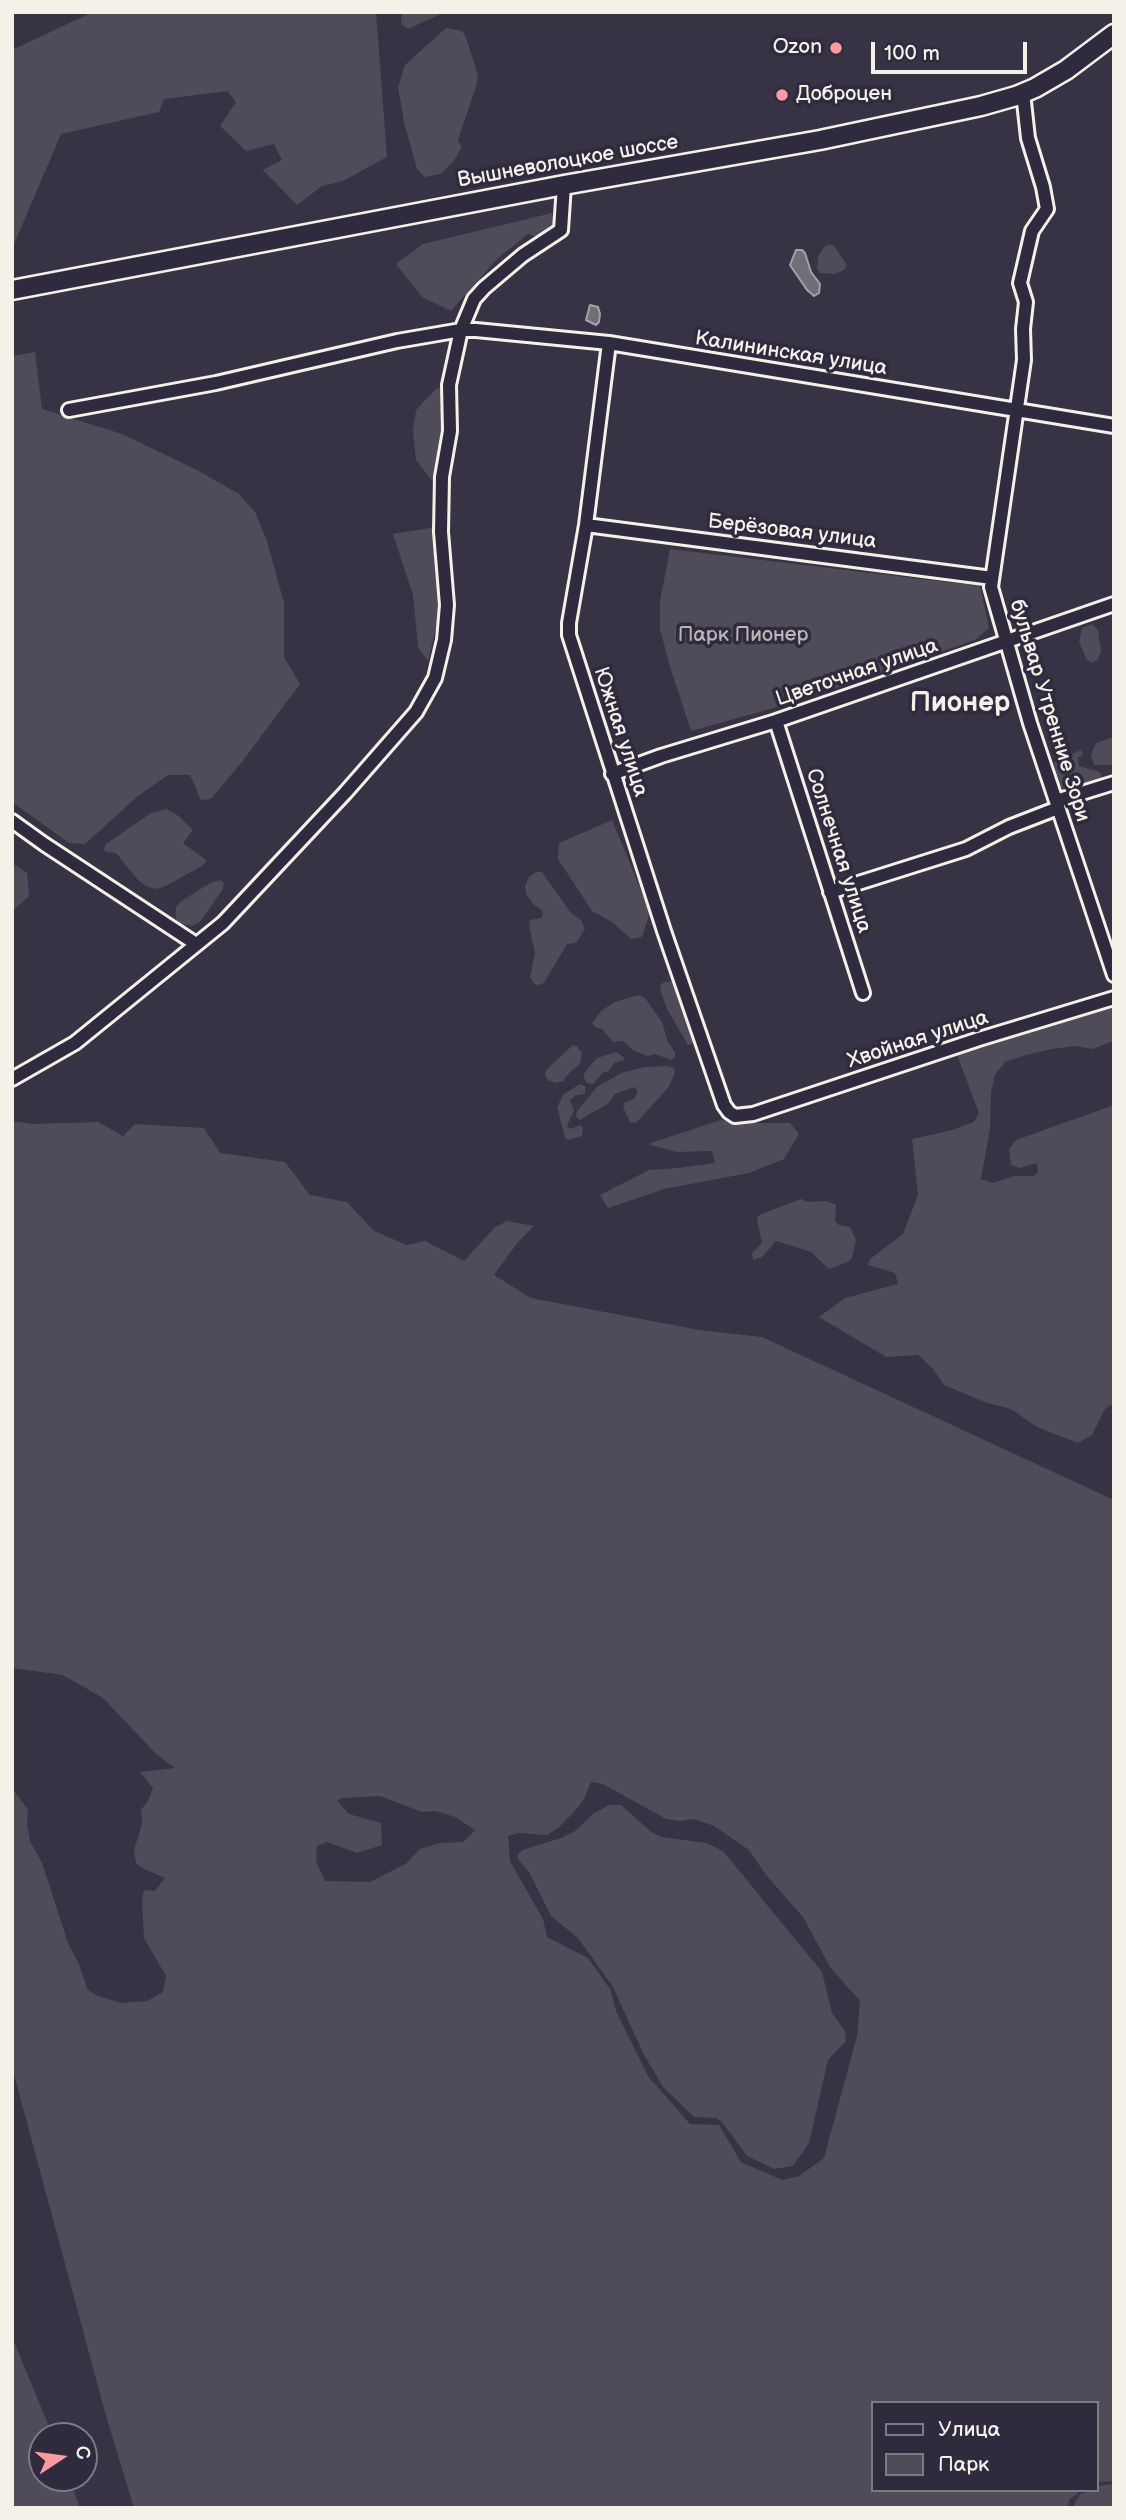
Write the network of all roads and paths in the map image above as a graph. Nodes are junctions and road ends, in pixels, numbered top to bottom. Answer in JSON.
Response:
{"nodes":[{"id":1,"x":1114,"y":34,"type":"edge"},
{"id":2,"x":1023,"y":93,"type":"junction"},
{"id":3,"x":564,"y":185,"type":"junction"},
{"id":4,"x":12,"y":290,"type":"edge"},
{"id":5,"x":461,"y":330,"type":"junction"},
{"id":6,"x":609,"y":343,"type":"junction"},
{"id":7,"x":69,"y":410,"type":"dead end"},
{"id":8,"x":1018,"y":411,"type":"junction"},
{"id":9,"x":1114,"y":426,"type":"edge"},
{"id":10,"x":586,"y":525,"type":"junction"},
{"id":11,"x":992,"y":578,"type":"junction"},
{"id":12,"x":1114,"y":604,"type":"edge"},
{"id":13,"x":1006,"y":642,"type":"junction"},
{"id":14,"x":776,"y":721,"type":"junction"},
{"id":15,"x":612,"y":774,"type":"junction"},
{"id":16,"x":1114,"y":783,"type":"edge"},
{"id":17,"x":1057,"y":805,"type":"junction"},
{"id":18,"x":12,"y":821,"type":"edge"},
{"id":19,"x":830,"y":892,"type":"junction"},
{"id":20,"x":196,"y":944,"type":"junction"},
{"id":21,"x":1114,"y":975,"type":"edge"},
{"id":22,"x":863,"y":993,"type":"dead end"},
{"id":23,"x":1114,"y":998,"type":"edge"},
{"id":24,"x":12,"y":1079,"type":"edge"},
{"id":25,"x":734,"y":1116,"type":"joint"}],
"edges":[{"from":1,"to":2,"type":"main road","name":"Вышневолоцкое шоссе"},
{"from":2,"to":3,"type":"main road","name":"Вышневолоцкое шоссе"},
{"from":2,"to":8,"type":"street","name":"бульвар Утренние Зори"},
{"from":3,"to":4,"type":"main road","name":"Вышневолоцкое шоссе"},
{"from":3,"to":5,"type":"street"},
{"from":5,"to":6,"type":"street","name":"Калининская улица"},
{"from":5,"to":7,"type":"street","name":"Калининская улица"},
{"from":5,"to":20,"type":"street"},
{"from":6,"to":8,"type":"street","name":"Калининская улица"},
{"from":6,"to":10,"type":"street","name":"Южная улица"},
{"from":8,"to":9,"type":"street","name":"Калининская улица"},
{"from":8,"to":11,"type":"street","name":"бульвар Утренние Зори"},
{"from":10,"to":11,"type":"street","name":"Берёзовая улица"},
{"from":10,"to":15,"type":"street","name":"Южная улица"},
{"from":11,"to":13,"type":"street","name":"бульвар Утренние Зори"},
{"from":12,"to":13,"type":"street","name":"Цветочная улица"},
{"from":13,"to":14,"type":"street","name":"Цветочная улица"},
{"from":13,"to":17,"type":"street","name":"бульвар Утренние Зори"},
{"from":14,"to":15,"type":"street","name":"Цветочная улица"},
{"from":14,"to":19,"type":"street","name":"Солнечная улица"},
{"from":15,"to":25,"type":"street","name":"Южная улица"},
{"from":16,"to":17,"type":"street"},
{"from":17,"to":19,"type":"street"},
{"from":17,"to":21,"type":"street","name":"бульвар Утренние Зори"},
{"from":18,"to":20,"type":"street"},
{"from":19,"to":22,"type":"street","name":"Солнечная улица"},
{"from":20,"to":24,"type":"street"},
{"from":23,"to":25,"type":"street","name":"Хвойная улица"}]}
